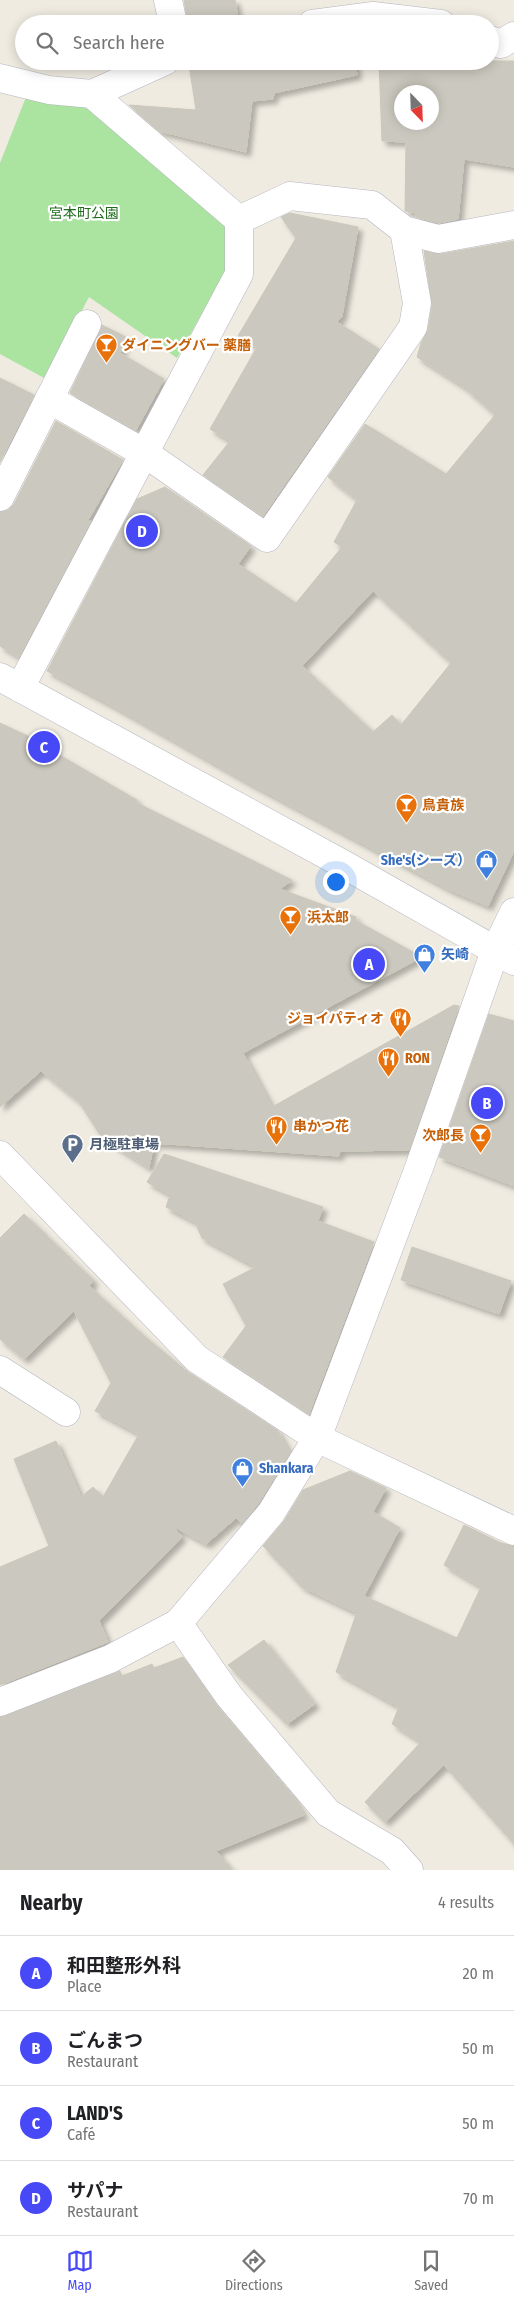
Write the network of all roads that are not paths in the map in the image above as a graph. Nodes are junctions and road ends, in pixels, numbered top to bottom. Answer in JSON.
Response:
{"nodes":[{"id":1,"x":168,"y":0,"type":"edge"},
{"id":2,"x":171,"y":15,"type":"edge"},
{"id":3,"x":514,"y":36,"type":"edge"},
{"id":4,"x":499,"y":43,"type":"edge"},
{"id":5,"x":145,"y":70,"type":"edge"},
{"id":6,"x":0,"y":78,"type":"edge"},
{"id":7,"x":92,"y":94,"type":"junction"},
{"id":8,"x":239,"y":220,"type":"junction"},
{"id":9,"x":514,"y":225,"type":"edge"},
{"id":10,"x":404,"y":230,"type":"junction"},
{"id":11,"x":86,"y":324,"type":"dead end"},
{"id":12,"x":49,"y":399,"type":"junction"},
{"id":13,"x":146,"y":454,"type":"junction"},
{"id":14,"x":0,"y":497,"type":"edge"},
{"id":15,"x":10,"y":682,"type":"edge"},
{"id":16,"x":514,"y":912,"type":"edge"},
{"id":17,"x":504,"y":956,"type":"edge"},
{"id":18,"x":0,"y":1155,"type":"edge"},
{"id":19,"x":0,"y":1370,"type":"edge"},
{"id":20,"x":66,"y":1412,"type":"dead end"},
{"id":21,"x":317,"y":1438,"type":"junction"},
{"id":22,"x":514,"y":1531,"type":"edge"},
{"id":23,"x":178,"y":1623,"type":"junction"},
{"id":24,"x":0,"y":1702,"type":"edge"},
{"id":25,"x":410,"y":1870,"type":"edge"}],
"edges":[{"from":1,"to":2,"type":"street"},
{"from":3,"to":4,"type":"street"},
{"from":5,"to":7,"type":"street"},
{"from":6,"to":7,"type":"street"},
{"from":7,"to":8,"type":"street"},
{"from":8,"to":10,"type":"street"},
{"from":8,"to":13,"type":"street"},
{"from":9,"to":10,"type":"street"},
{"from":10,"to":13,"type":"street"},
{"from":11,"to":12,"type":"street"},
{"from":12,"to":13,"type":"street"},
{"from":12,"to":14,"type":"street"},
{"from":13,"to":15,"type":"street"},
{"from":15,"to":17,"type":"street"},
{"from":16,"to":17,"type":"street"},
{"from":17,"to":21,"type":"street"},
{"from":18,"to":21,"type":"street"},
{"from":19,"to":20,"type":"street"},
{"from":21,"to":22,"type":"street"},
{"from":21,"to":23,"type":"street"},
{"from":23,"to":24,"type":"street"},
{"from":23,"to":25,"type":"street"}]}
